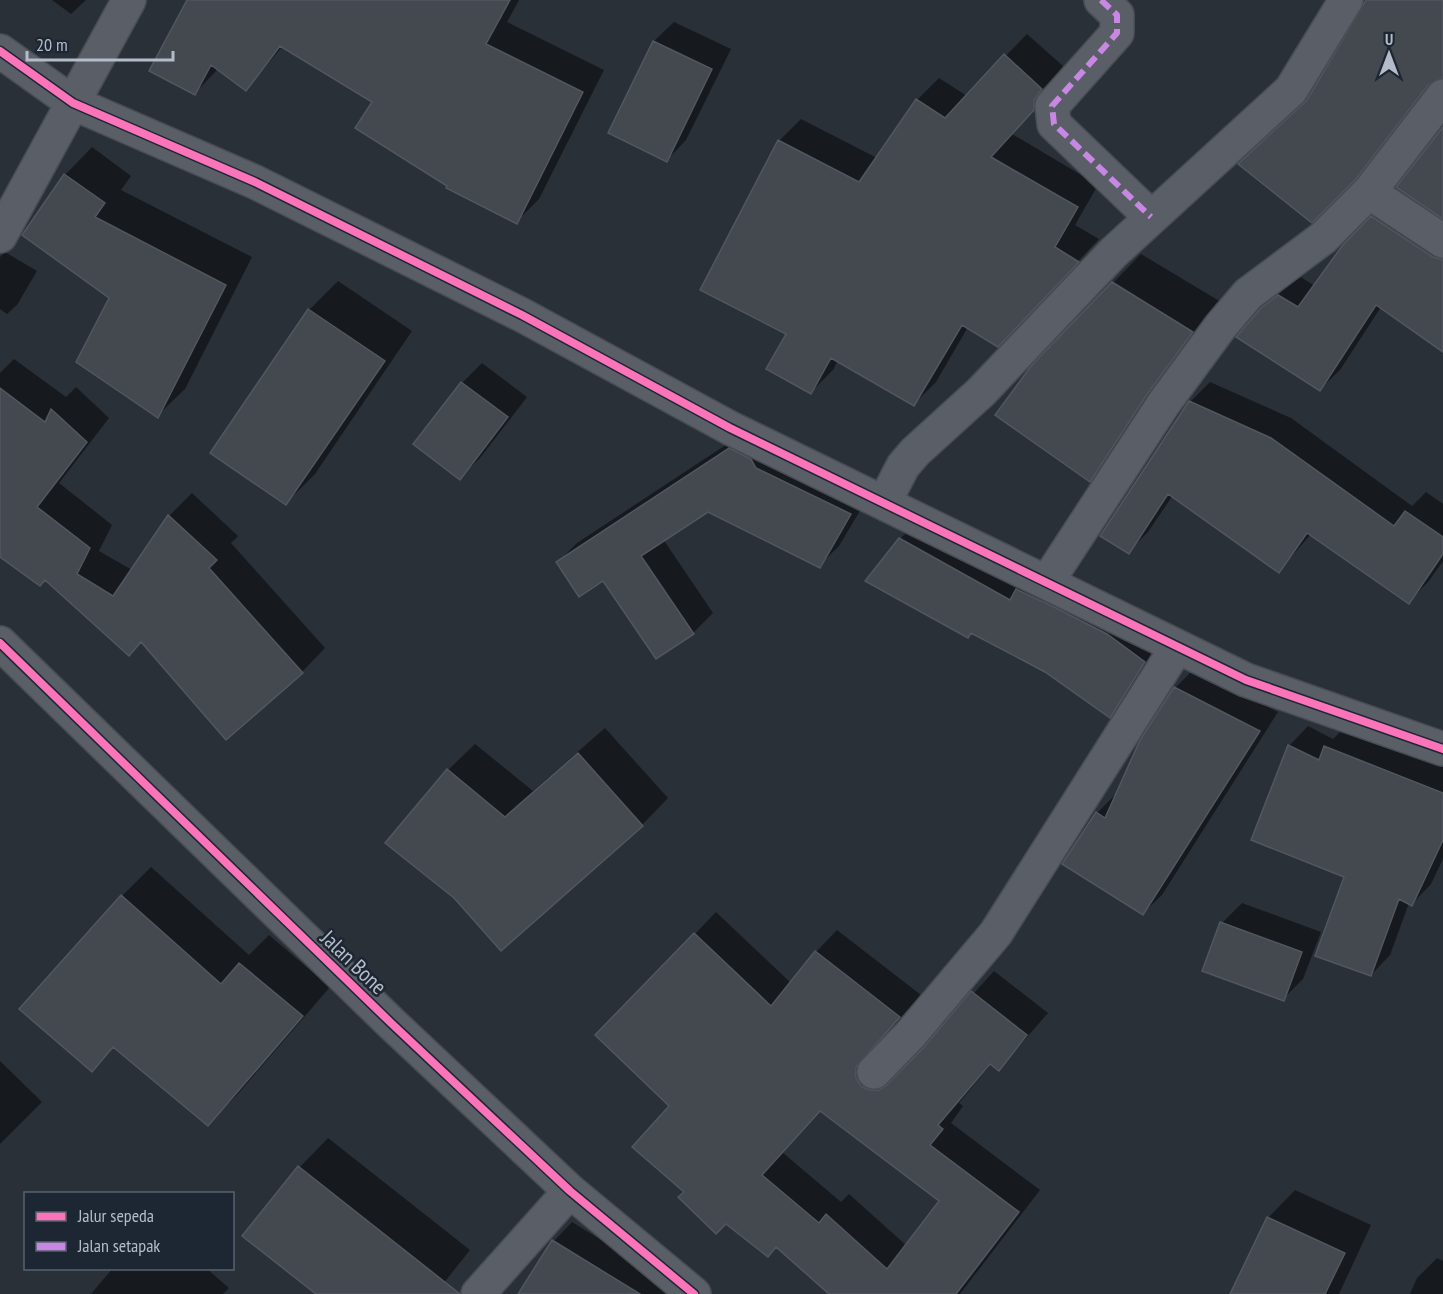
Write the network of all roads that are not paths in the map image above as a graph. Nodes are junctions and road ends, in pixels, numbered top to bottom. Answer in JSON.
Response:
{"nodes":[{"id":1,"x":129,"y":0,"type":"edge"},
{"id":2,"x":1101,"y":0,"type":"edge"},
{"id":3,"x":1346,"y":0,"type":"edge"},
{"id":4,"x":0,"y":51,"type":"edge"},
{"id":5,"x":1443,"y":96,"type":"edge"},
{"id":6,"x":73,"y":104,"type":"junction"},
{"id":7,"x":1369,"y":192,"type":"junction"},
{"id":8,"x":1151,"y":217,"type":"junction"},
{"id":9,"x":0,"y":236,"type":"edge"},
{"id":10,"x":1443,"y":241,"type":"edge"},
{"id":11,"x":884,"y":502,"type":"junction"},
{"id":12,"x":1047,"y":582,"type":"junction"},
{"id":13,"x":0,"y":643,"type":"edge"},
{"id":14,"x":1177,"y":647,"type":"junction"},
{"id":15,"x":1443,"y":749,"type":"edge"},
{"id":16,"x":874,"y":1072,"type":"dead end"},
{"id":17,"x":570,"y":1191,"type":"junction"},
{"id":18,"x":478,"y":1294,"type":"edge"},
{"id":19,"x":694,"y":1294,"type":"edge"}],
"edges":[{"from":1,"to":6,"type":"street"},
{"from":2,"to":8,"type":"street"},
{"from":3,"to":8,"type":"street"},
{"from":4,"to":6,"type":"street"},
{"from":5,"to":7,"type":"street"},
{"from":6,"to":9,"type":"street"},
{"from":6,"to":11,"type":"street"},
{"from":7,"to":10,"type":"street"},
{"from":7,"to":12,"type":"street"},
{"from":8,"to":11,"type":"street"},
{"from":11,"to":12,"type":"street"},
{"from":12,"to":14,"type":"street"},
{"from":13,"to":17,"type":"street","name":"Jalan Bone"},
{"from":14,"to":15,"type":"street"},
{"from":14,"to":16,"type":"street"},
{"from":17,"to":18,"type":"street"},
{"from":17,"to":19,"type":"street","name":"Jalan Bone"}]}
